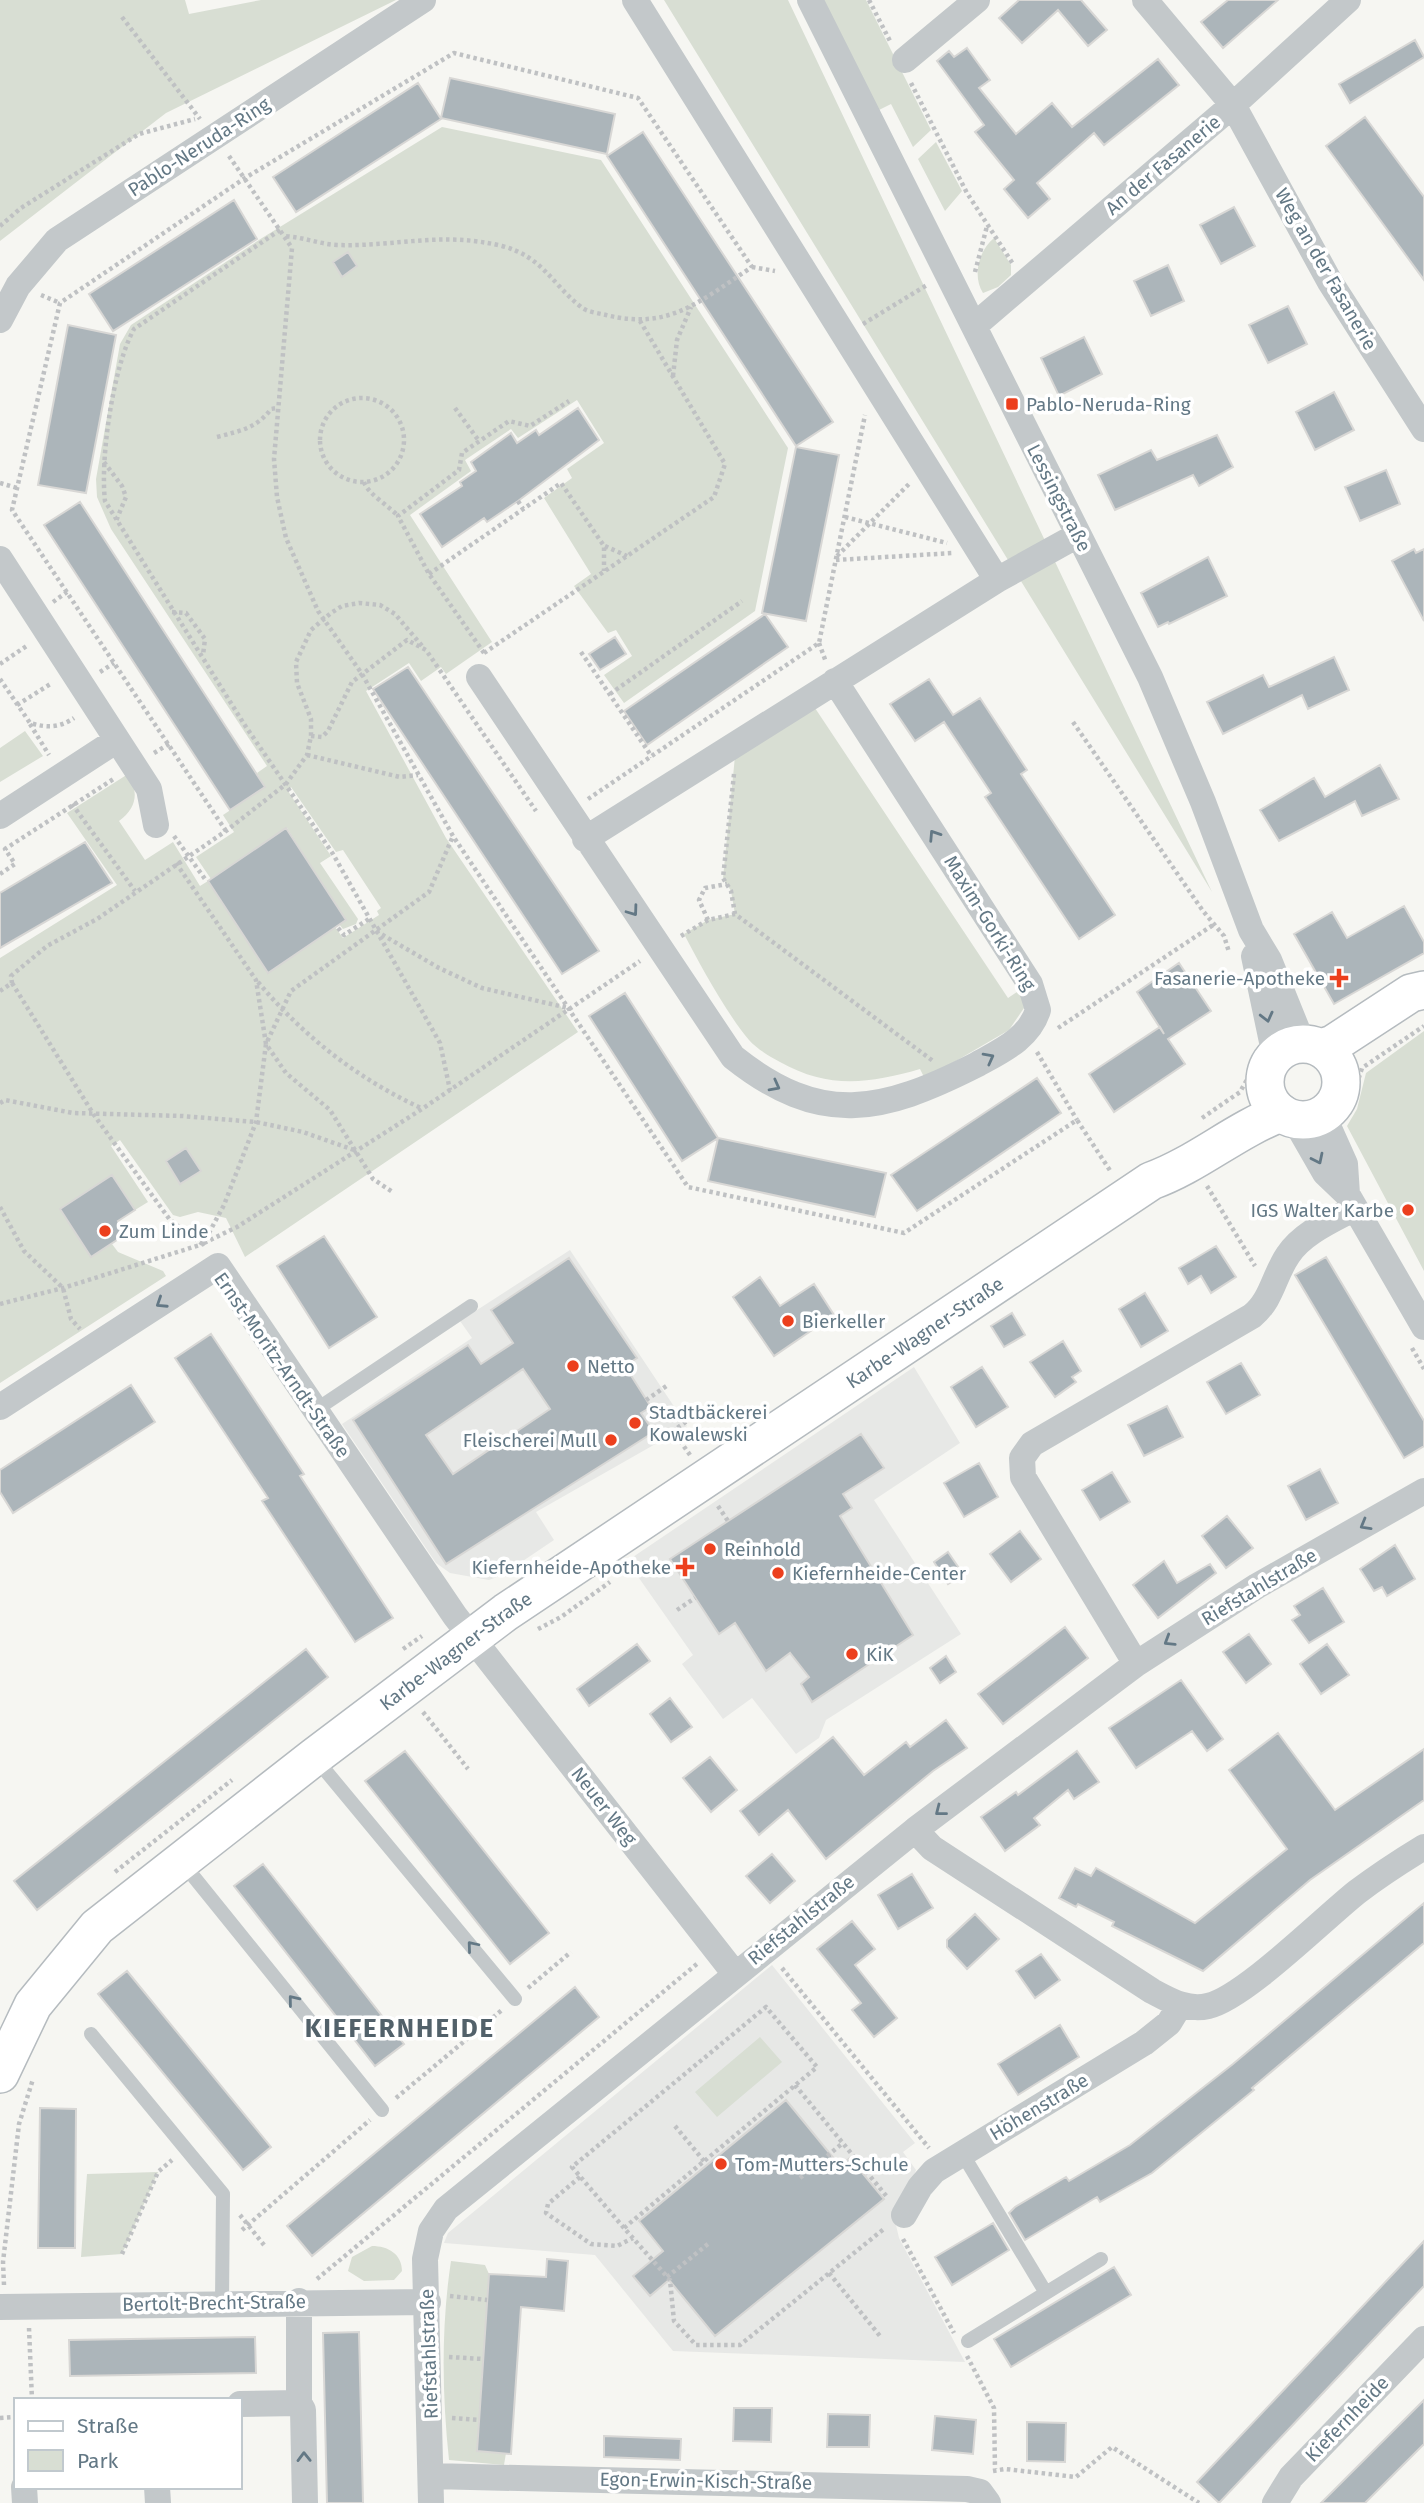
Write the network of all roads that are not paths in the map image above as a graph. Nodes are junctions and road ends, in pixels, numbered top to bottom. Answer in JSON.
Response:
{"nodes":[{"id":1,"x":635,"y":0,"type":"edge"},
{"id":2,"x":810,"y":0,"type":"edge"},
{"id":3,"x":977,"y":0,"type":"edge"},
{"id":4,"x":1145,"y":0,"type":"edge"},
{"id":5,"x":1348,"y":0,"type":"edge"},
{"id":6,"x":420,"y":1,"type":"edge"},
{"id":7,"x":902,"y":62,"type":"road end"},
{"id":8,"x":1233,"y":105,"type":"junction"},
{"id":9,"x":983,"y":319,"type":"junction"},
{"id":10,"x":0,"y":320,"type":"edge"},
{"id":11,"x":1424,"y":429,"type":"edge"},
{"id":12,"x":1078,"y":535,"type":"junction"},
{"id":13,"x":0,"y":559,"type":"edge"},
{"id":14,"x":997,"y":580,"type":"junction"},
{"id":15,"x":473,"y":666,"type":"road end"},
{"id":16,"x":835,"y":681,"type":"junction"},
{"id":17,"x":117,"y":740,"type":"junction"},
{"id":18,"x":0,"y":816,"type":"edge"},
{"id":19,"x":156,"y":825,"type":"dead end"},
{"id":20,"x":590,"y":847,"type":"junction"},
{"id":21,"x":1424,"y":990,"type":"edge"},
{"id":22,"x":1424,"y":1003,"type":"edge"},
{"id":23,"x":1306,"y":1085,"type":"junction"},
{"id":24,"x":1351,"y":1201,"type":"junction"},
{"id":25,"x":471,"y":1306,"type":"dead end"},
{"id":26,"x":1424,"y":1327,"type":"edge"},
{"id":27,"x":0,"y":1407,"type":"edge"},
{"id":28,"x":314,"y":1410,"type":"junction"},
{"id":29,"x":1424,"y":1491,"type":"edge"},
{"id":30,"x":472,"y":1638,"type":"junction"},
{"id":31,"x":1136,"y":1664,"type":"junction"},
{"id":32,"x":314,"y":1757,"type":"junction"},
{"id":33,"x":915,"y":1830,"type":"junction"},
{"id":34,"x":1424,"y":1847,"type":"edge"},
{"id":35,"x":181,"y":1861,"type":"junction"},
{"id":36,"x":735,"y":1974,"type":"junction"},
{"id":37,"x":515,"y":1999,"type":"dead end"},
{"id":38,"x":1180,"y":2005,"type":"junction"},
{"id":39,"x":91,"y":2034,"type":"dead end"},
{"id":40,"x":17,"y":2075,"type":"edge"},
{"id":41,"x":382,"y":2110,"type":"dead end"},
{"id":42,"x":952,"y":2160,"type":"junction"},
{"id":43,"x":896,"y":2212,"type":"road end"},
{"id":44,"x":1101,"y":2259,"type":"dead end"},
{"id":45,"x":1046,"y":2293,"type":"junction"},
{"id":46,"x":303,"y":2294,"type":"junction"},
{"id":47,"x":428,"y":2297,"type":"junction"},
{"id":48,"x":222,"y":2302,"type":"junction"},
{"id":49,"x":11,"y":2306,"type":"edge"},
{"id":50,"x":1424,"y":2339,"type":"edge"},
{"id":51,"x":968,"y":2341,"type":"dead end"},
{"id":52,"x":299,"y":2403,"type":"junction"},
{"id":53,"x":242,"y":2404,"type":"edge"},
{"id":54,"x":432,"y":2476,"type":"junction"},
{"id":55,"x":792,"y":2493,"type":"edge"},
{"id":56,"x":984,"y":2498,"type":"edge"},
{"id":57,"x":305,"y":2503,"type":"edge"},
{"id":58,"x":431,"y":2503,"type":"edge"},
{"id":59,"x":1275,"y":2503,"type":"edge"}],
"edges":[{"from":1,"to":14,"type":"street"},
{"from":2,"to":9,"type":"street","name":"Lessingstraße"},
{"from":3,"to":7,"type":"street"},
{"from":4,"to":8,"type":"street","name":"Weg an der Fasanerie"},
{"from":5,"to":8,"type":"street","name":"An der Fasanerie"},
{"from":6,"to":10,"type":"street","name":"Pablo-Neruda-Ring"},
{"from":8,"to":9,"type":"street","name":"An der Fasanerie"},
{"from":8,"to":11,"type":"street","name":"Weg an der Fasanerie"},
{"from":9,"to":12,"type":"street","name":"Lessingstraße"},
{"from":12,"to":14,"type":"street"},
{"from":12,"to":23,"type":"street","name":"Lessingstraße"},
{"from":13,"to":17,"type":"street"},
{"from":14,"to":16,"type":"street"},
{"from":15,"to":20,"type":"street"},
{"from":16,"to":20,"type":"street"},
{"from":20,"to":16,"type":"street","name":"Maxim-Gorki-Ring","one_way":true},
{"from":17,"to":18,"type":"street"},
{"from":17,"to":19,"type":"street"},
{"from":21,"to":23,"type":"street","name":"Karbe-Wagner-Straße"},
{"from":22,"to":23,"type":"street","name":"Karbe-Wagner-Straße"},
{"from":23,"to":24,"type":"street","name":"Lessingstraße"},
{"from":23,"to":30,"type":"street","name":"Karbe-Wagner-Straße"},
{"from":24,"to":26,"type":"street","name":"Lessingstraße"},
{"from":24,"to":31,"type":"street"},
{"from":25,"to":28,"type":"lane"},
{"from":28,"to":27,"type":"street","name":"Ernst-Moritz-Arndt-Straße","one_way":true},
{"from":28,"to":30,"type":"street","name":"Ernst-Moritz-Arndt-Straße"},
{"from":29,"to":31,"type":"street","name":"Riefstahlstraße","one_way":true},
{"from":30,"to":32,"type":"street","name":"Karbe-Wagner-Straße"},
{"from":30,"to":36,"type":"street","name":"Neuer Weg"},
{"from":31,"to":33,"type":"street","name":"Riefstahlstraße","one_way":true},
{"from":32,"to":35,"type":"street","name":"Karbe-Wagner-Straße"},
{"from":37,"to":32,"type":"lane","one_way":true},
{"from":33,"to":36,"type":"street","name":"Riefstahlstraße"},
{"from":33,"to":38,"type":"street"},
{"from":34,"to":38,"type":"street"},
{"from":35,"to":40,"type":"street","name":"Karbe-Wagner-Straße"},
{"from":41,"to":35,"type":"lane","one_way":true},
{"from":36,"to":47,"type":"street","name":"Riefstahlstraße"},
{"from":38,"to":42,"type":"street","name":"Höhenstraße"},
{"from":39,"to":48,"type":"lane"},
{"from":42,"to":43,"type":"street","name":"Höhenstraße"},
{"from":42,"to":45,"type":"lane"},
{"from":44,"to":45,"type":"lane"},
{"from":45,"to":51,"type":"lane"},
{"from":46,"to":47,"type":"street","name":"Bertolt-Brecht-Straße"},
{"from":46,"to":48,"type":"street","name":"Bertolt-Brecht-Straße"},
{"from":46,"to":52,"type":"street"},
{"from":47,"to":54,"type":"street","name":"Riefstahlstraße"},
{"from":48,"to":49,"type":"street","name":"Bertolt-Brecht-Straße"},
{"from":50,"to":59,"type":"street","name":"Kiefernheide"},
{"from":52,"to":53,"type":"street"},
{"from":57,"to":52,"type":"street","one_way":true},
{"from":54,"to":55,"type":"street","name":"Egon-Erwin-Kisch-Straße"},
{"from":54,"to":58,"type":"street","name":"Riefstahlstraße"},
{"from":55,"to":56,"type":"street","name":"Egon-Erwin-Kisch-Straße"}]}
